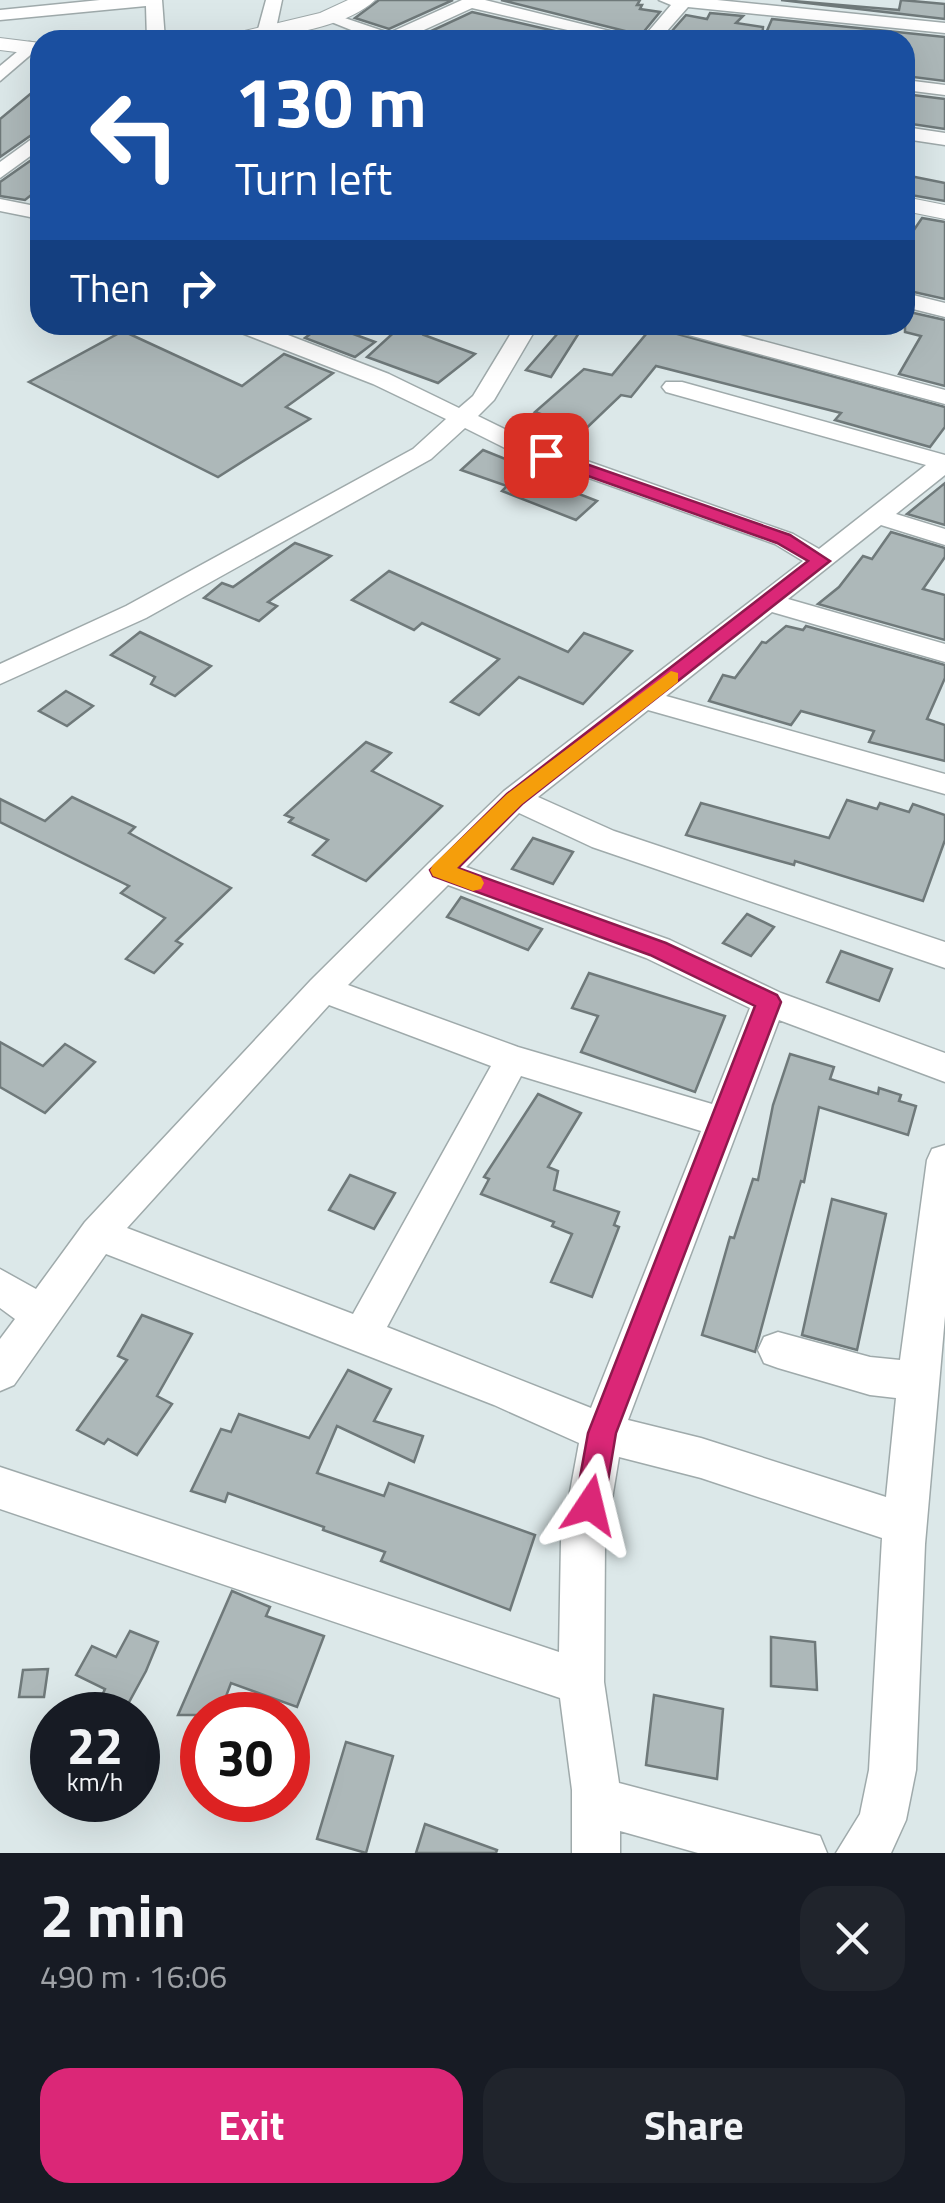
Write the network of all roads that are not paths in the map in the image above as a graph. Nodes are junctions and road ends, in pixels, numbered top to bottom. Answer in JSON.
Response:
{"nodes":[{"id":1,"x":152,"y":0,"type":"edge"},
{"id":2,"x":274,"y":0,"type":"edge"},
{"id":3,"x":365,"y":0,"type":"edge"},
{"id":4,"x":874,"y":0,"type":"edge"},
{"id":5,"x":675,"y":1,"type":"edge"},
{"id":6,"x":474,"y":2,"type":"edge"},
{"id":7,"x":0,"y":15,"type":"edge"},
{"id":8,"x":328,"y":17,"type":"junction"},
{"id":9,"x":868,"y":20,"type":"junction"},
{"id":10,"x":945,"y":28,"type":"edge"},
{"id":11,"x":155,"y":30,"type":"edge"},
{"id":12,"x":267,"y":30,"type":"edge"},
{"id":13,"x":278,"y":30,"type":"edge"},
{"id":14,"x":363,"y":30,"type":"edge"},
{"id":15,"x":407,"y":30,"type":"edge"},
{"id":16,"x":592,"y":30,"type":"edge"},
{"id":17,"x":656,"y":30,"type":"edge"},
{"id":18,"x":0,"y":44,"type":"edge"},
{"id":19,"x":30,"y":48,"type":"edge"},
{"id":20,"x":30,"y":51,"type":"edge"},
{"id":21,"x":0,"y":76,"type":"edge"},
{"id":22,"x":915,"y":86,"type":"edge"},
{"id":23,"x":945,"y":90,"type":"edge"},
{"id":24,"x":915,"y":135,"type":"edge"},
{"id":25,"x":945,"y":140,"type":"edge"},
{"id":26,"x":30,"y":147,"type":"edge"},
{"id":27,"x":0,"y":172,"type":"edge"},
{"id":28,"x":0,"y":206,"type":"edge"},
{"id":29,"x":915,"y":206,"type":"edge"},
{"id":30,"x":30,"y":211,"type":"edge"},
{"id":31,"x":945,"y":212,"type":"edge"},
{"id":32,"x":915,"y":302,"type":"edge"},
{"id":33,"x":945,"y":310,"type":"edge"},
{"id":34,"x":268,"y":335,"type":"edge"},
{"id":35,"x":521,"y":335,"type":"edge"},
{"id":36,"x":716,"y":335,"type":"edge"},
{"id":37,"x":674,"y":387,"type":"dead end"},
{"id":38,"x":945,"y":396,"type":"edge"},
{"id":39,"x":462,"y":417,"type":"junction"},
{"id":40,"x":945,"y":463,"type":"edge"},
{"id":41,"x":878,"y":516,"type":"junction"},
{"id":42,"x":945,"y":537,"type":"edge"},
{"id":43,"x":820,"y":561,"type":"junction"},
{"id":44,"x":768,"y":602,"type":"junction"},
{"id":45,"x":945,"y":652,"type":"edge"},
{"id":46,"x":0,"y":675,"type":"edge"},
{"id":47,"x":642,"y":699,"type":"junction"},
{"id":48,"x":945,"y":784,"type":"edge"},
{"id":49,"x":515,"y":799,"type":"junction"},
{"id":50,"x":441,"y":870,"type":"junction"},
{"id":51,"x":945,"y":955,"type":"edge"},
{"id":52,"x":323,"y":989,"type":"junction"},
{"id":53,"x":769,"y":1002,"type":"junction"},
{"id":54,"x":512,"y":1059,"type":"junction"},
{"id":55,"x":945,"y":1068,"type":"edge"},
{"id":56,"x":721,"y":1122,"type":"junction"},
{"id":57,"x":945,"y":1160,"type":"edge"},
{"id":58,"x":98,"y":1234,"type":"junction"},
{"id":59,"x":0,"y":1286,"type":"edge"},
{"id":60,"x":41,"y":1315,"type":"junction"},
{"id":61,"x":361,"y":1338,"type":"junction"},
{"id":62,"x":778,"y":1350,"type":"dead end"},
{"id":63,"x":0,"y":1372,"type":"edge"},
{"id":64,"x":918,"y":1380,"type":"junction"},
{"id":65,"x":602,"y":1433,"type":"junction"},
{"id":66,"x":0,"y":1488,"type":"edge"},
{"id":67,"x":902,"y":1523,"type":"junction"},
{"id":68,"x":581,"y":1682,"type":"junction"},
{"id":69,"x":596,"y":1800,"type":"junction"},
{"id":70,"x":596,"y":1853,"type":"edge"},
{"id":71,"x":802,"y":1853,"type":"edge"},
{"id":72,"x":860,"y":1853,"type":"edge"}],
"edges":[{"from":1,"to":7,"type":"street"},
{"from":1,"to":11,"type":"street"},
{"from":2,"to":12,"type":"street"},
{"from":3,"to":8,"type":"main road"},
{"from":4,"to":9,"type":"street"},
{"from":5,"to":9,"type":"street"},
{"from":5,"to":17,"type":"street"},
{"from":6,"to":15,"type":"street"},
{"from":6,"to":16,"type":"street"},
{"from":8,"to":13,"type":"main road"},
{"from":8,"to":14,"type":"street"},
{"from":9,"to":10,"type":"street"},
{"from":18,"to":19,"type":"main road"},
{"from":20,"to":21,"type":"street"},
{"from":22,"to":23,"type":"street"},
{"from":24,"to":25,"type":"street"},
{"from":26,"to":27,"type":"street"},
{"from":28,"to":30,"type":"street"},
{"from":29,"to":31,"type":"main road"},
{"from":32,"to":33,"type":"street"},
{"from":34,"to":39,"type":"street"},
{"from":35,"to":39,"type":"street"},
{"from":36,"to":38,"type":"street"},
{"from":37,"to":40,"type":"street"},
{"from":39,"to":43,"type":"street"},
{"from":39,"to":46,"type":"street"},
{"from":40,"to":41,"type":"street"},
{"from":41,"to":42,"type":"street"},
{"from":41,"to":43,"type":"street"},
{"from":43,"to":44,"type":"street"},
{"from":44,"to":45,"type":"street"},
{"from":44,"to":47,"type":"street"},
{"from":47,"to":48,"type":"street"},
{"from":47,"to":49,"type":"street"},
{"from":49,"to":50,"type":"street"},
{"from":49,"to":51,"type":"street"},
{"from":50,"to":52,"type":"street"},
{"from":50,"to":53,"type":"street"},
{"from":52,"to":54,"type":"street"},
{"from":52,"to":58,"type":"street"},
{"from":53,"to":55,"type":"street"},
{"from":53,"to":56,"type":"street"},
{"from":54,"to":56,"type":"street"},
{"from":54,"to":61,"type":"street"},
{"from":56,"to":65,"type":"street"},
{"from":57,"to":64,"type":"street"},
{"from":58,"to":60,"type":"street"},
{"from":58,"to":61,"type":"street"},
{"from":59,"to":60,"type":"street"},
{"from":60,"to":63,"type":"street"},
{"from":61,"to":65,"type":"street"},
{"from":62,"to":64,"type":"street"},
{"from":64,"to":67,"type":"street"},
{"from":65,"to":67,"type":"street"},
{"from":65,"to":68,"type":"street"},
{"from":66,"to":68,"type":"street"},
{"from":67,"to":72,"type":"street"},
{"from":68,"to":69,"type":"street"},
{"from":69,"to":70,"type":"street"},
{"from":69,"to":71,"type":"street"}]}
